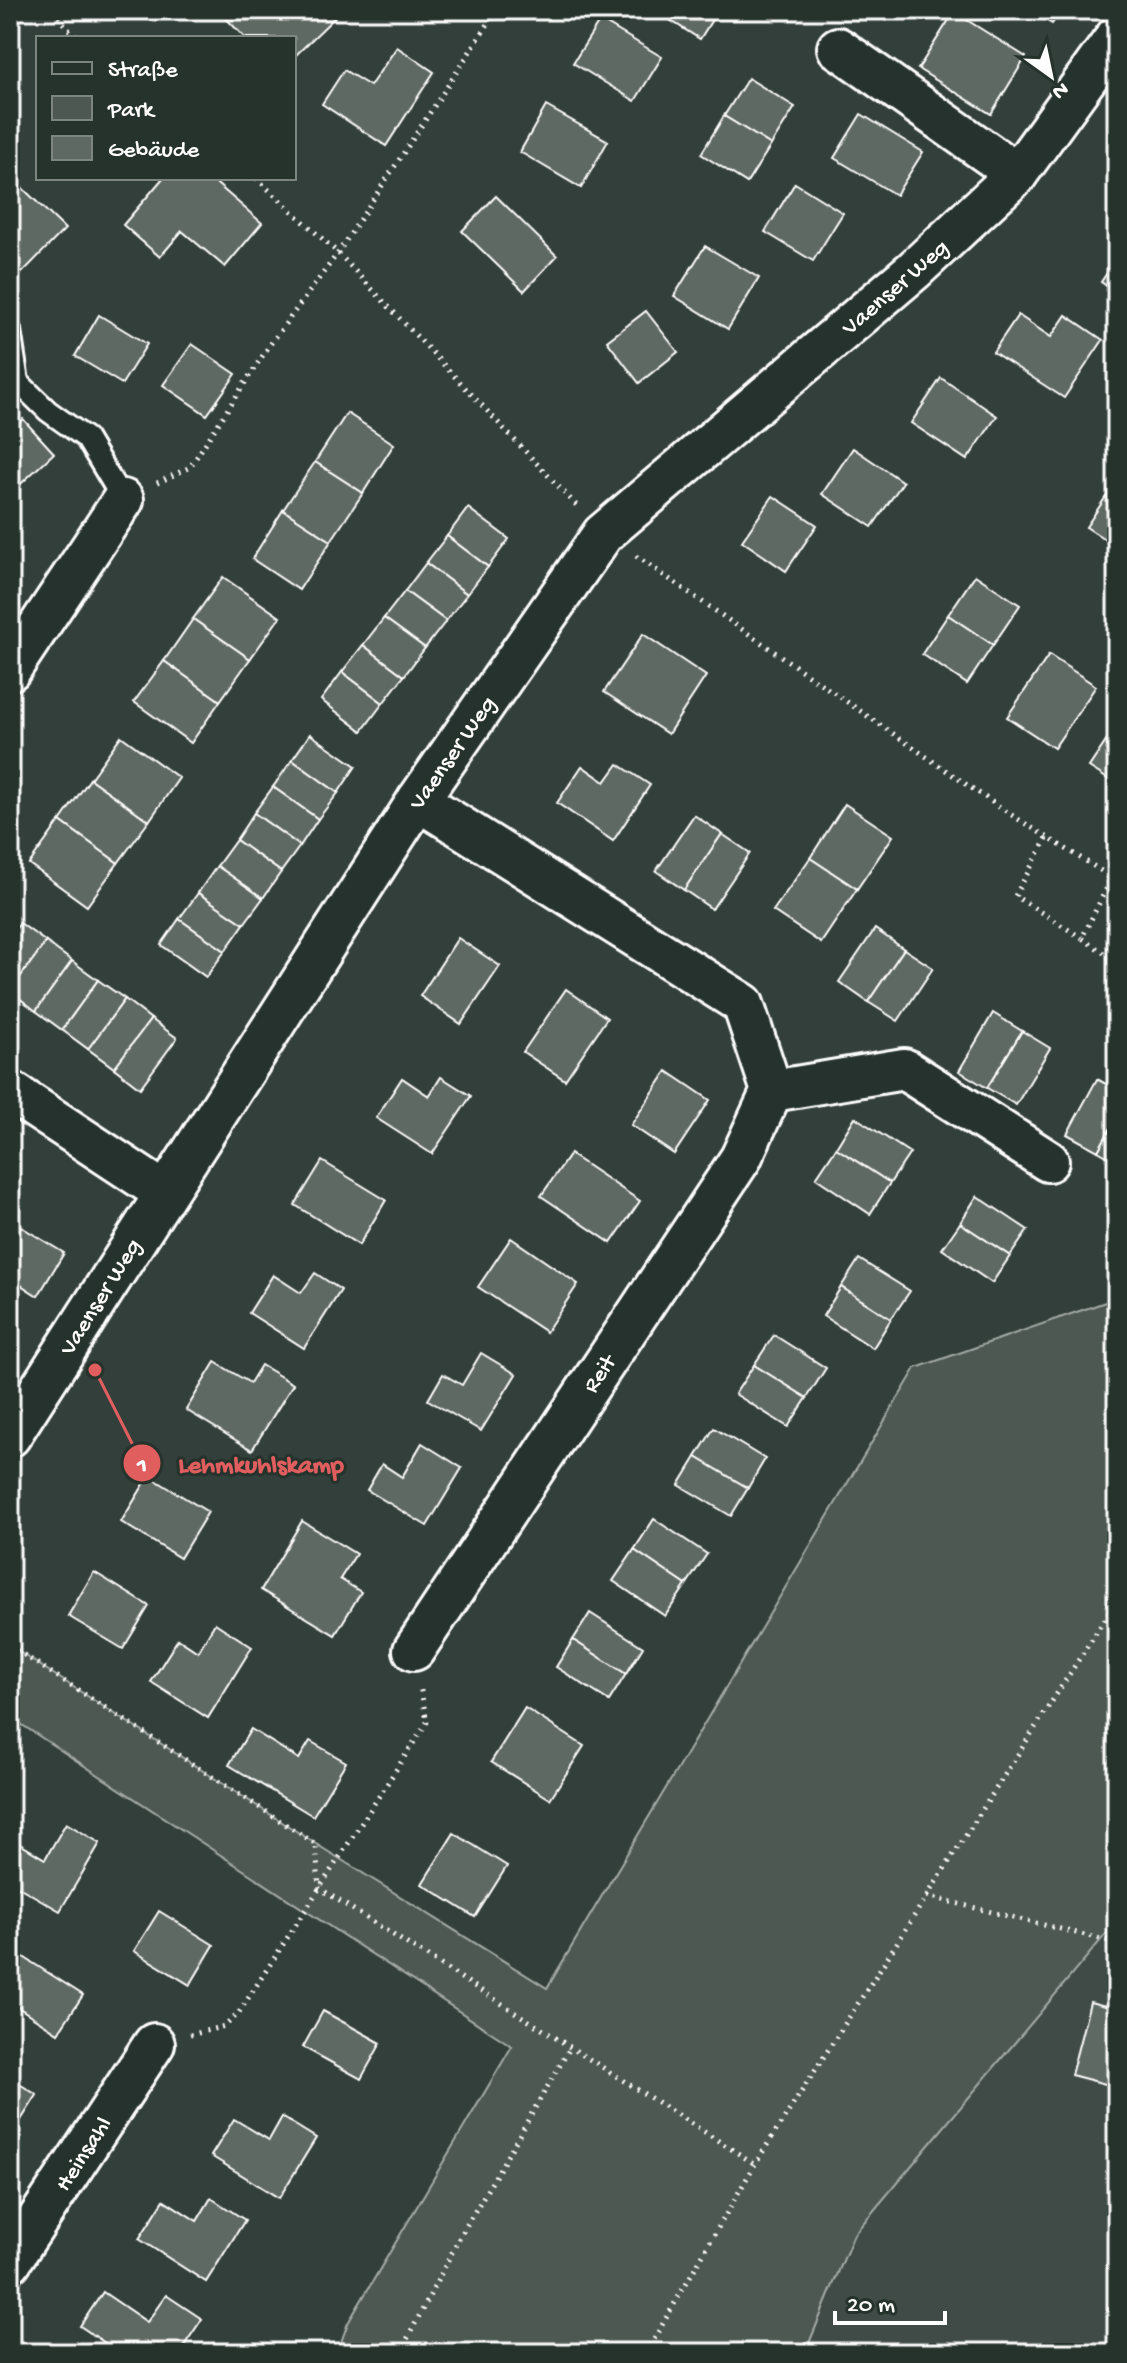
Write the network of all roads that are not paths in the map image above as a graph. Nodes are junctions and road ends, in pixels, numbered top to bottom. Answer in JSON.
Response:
{"nodes":[{"id":1,"x":1117,"y":36,"type":"edge"},
{"id":2,"x":838,"y":48,"type":"dead end"},
{"id":3,"x":1017,"y":174,"type":"junction"},
{"id":4,"x":10,"y":330,"type":"edge"},
{"id":5,"x":123,"y":500,"type":"joint"},
{"id":6,"x":10,"y":670,"type":"edge"},
{"id":7,"x":418,"y":800,"type":"junction"},
{"id":8,"x":10,"y":1091,"type":"edge"},
{"id":9,"x":772,"y":1091,"type":"junction"},
{"id":10,"x":1048,"y":1161,"type":"dead end"},
{"id":11,"x":165,"y":1193,"type":"junction"},
{"id":12,"x":10,"y":1436,"type":"edge"},
{"id":13,"x":414,"y":1650,"type":"road end"},
{"id":14,"x":154,"y":2044,"type":"road end"},
{"id":15,"x":10,"y":2262,"type":"edge"}],
"edges":[{"from":1,"to":3,"type":"street","name":"Vaenser Weg"},
{"from":2,"to":3,"type":"street"},
{"from":3,"to":7,"type":"street","name":"Vaenser Weg"},
{"from":4,"to":5,"type":"lane"},
{"from":5,"to":6,"type":"street"},
{"from":7,"to":9,"type":"street"},
{"from":7,"to":11,"type":"street","name":"Vaenser Weg"},
{"from":8,"to":11,"type":"street"},
{"from":9,"to":10,"type":"street"},
{"from":9,"to":13,"type":"street","name":"Reit"},
{"from":11,"to":12,"type":"street","name":"Vaenser Weg"},
{"from":14,"to":15,"type":"street","name":"Heinsahl"}]}
